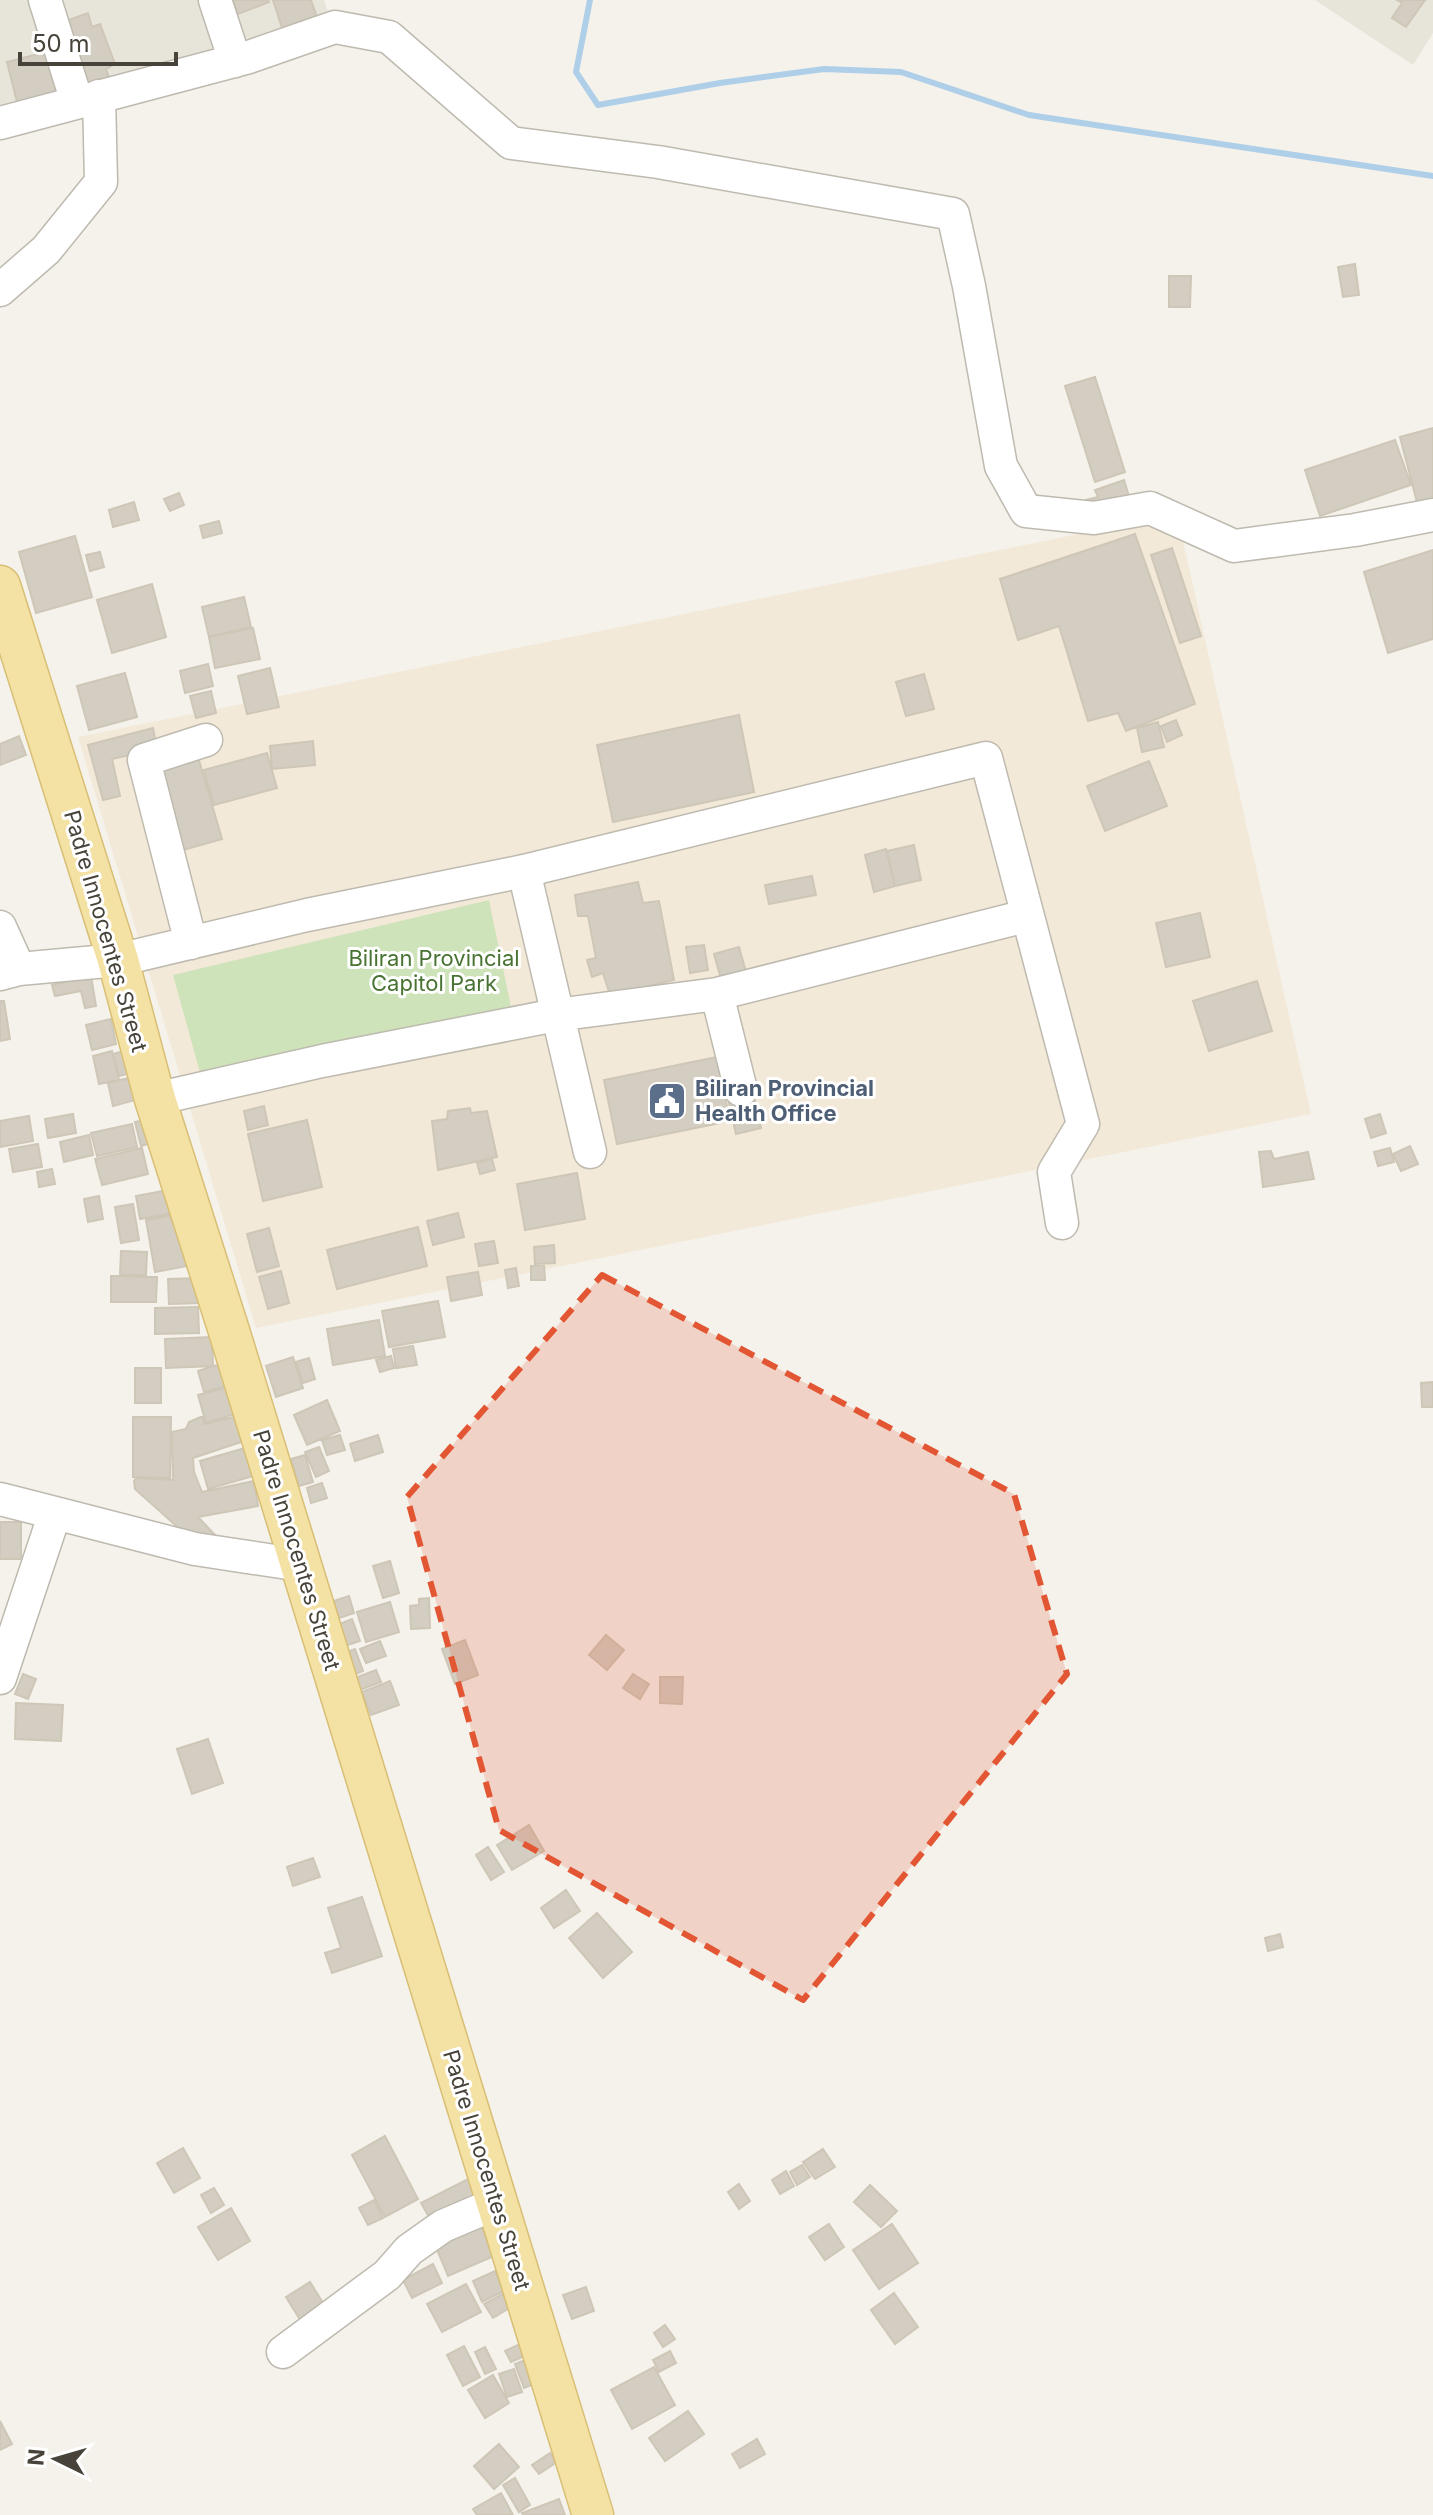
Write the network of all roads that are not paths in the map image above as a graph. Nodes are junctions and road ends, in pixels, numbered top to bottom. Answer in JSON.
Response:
{"nodes":[{"id":1,"x":45,"y":0,"type":"edge"},
{"id":2,"x":215,"y":0,"type":"edge"},
{"id":3,"x":235,"y":61,"type":"junction"},
{"id":4,"x":88,"y":99,"type":"junction"},
{"id":5,"x":0,"y":123,"type":"edge"},
{"id":6,"x":0,"y":290,"type":"edge"},
{"id":7,"x":1433,"y":515,"type":"edge"},
{"id":8,"x":0,"y":586,"type":"edge"},
{"id":9,"x":206,"y":740,"type":"dead end"},
{"id":10,"x":524,"y":871,"type":"junction"},
{"id":11,"x":1026,"y":916,"type":"junction"},
{"id":12,"x":0,"y":927,"type":"edge"},
{"id":13,"x":191,"y":943,"type":"junction"},
{"id":14,"x":118,"y":960,"type":"junction"},
{"id":15,"x":9,"y":971,"type":"edge"},
{"id":16,"x":717,"y":994,"type":"junction"},
{"id":17,"x":556,"y":1015,"type":"junction"},
{"id":18,"x":741,"y":1090,"type":"dead end"},
{"id":19,"x":155,"y":1099,"type":"junction"},
{"id":20,"x":590,"y":1152,"type":"dead end"},
{"id":21,"x":1062,"y":1223,"type":"dead end"},
{"id":22,"x":0,"y":1499,"type":"edge"},
{"id":23,"x":55,"y":1513,"type":"junction"},
{"id":24,"x":301,"y":1565,"type":"junction"},
{"id":25,"x":0,"y":1678,"type":"edge"},
{"id":26,"x":497,"y":2203,"type":"junction"},
{"id":27,"x":283,"y":2352,"type":"dead end"},
{"id":28,"x":593,"y":2515,"type":"edge"}],
"edges":[{"from":1,"to":4,"type":"street"},
{"from":2,"to":3,"type":"street"},
{"from":3,"to":4,"type":"street"},
{"from":3,"to":7,"type":"street"},
{"from":4,"to":5,"type":"street"},
{"from":4,"to":6,"type":"street"},
{"from":8,"to":14,"type":"main road","name":"Padre Innocentes Street"},
{"from":9,"to":13,"type":"street"},
{"from":10,"to":11,"type":"street"},
{"from":10,"to":13,"type":"street"},
{"from":10,"to":17,"type":"street"},
{"from":11,"to":16,"type":"street"},
{"from":11,"to":21,"type":"street"},
{"from":12,"to":15,"type":"street"},
{"from":13,"to":14,"type":"street"},
{"from":14,"to":15,"type":"street"},
{"from":14,"to":19,"type":"main road","name":"Padre Innocentes Street"},
{"from":16,"to":17,"type":"street"},
{"from":16,"to":18,"type":"street"},
{"from":17,"to":19,"type":"street"},
{"from":17,"to":20,"type":"street"},
{"from":19,"to":24,"type":"main road","name":"Padre Innocentes Street"},
{"from":22,"to":23,"type":"street"},
{"from":23,"to":24,"type":"street"},
{"from":23,"to":25,"type":"street"},
{"from":24,"to":26,"type":"main road","name":"Padre Innocentes Street"},
{"from":26,"to":27,"type":"street"},
{"from":26,"to":28,"type":"main road","name":"Padre Innocentes Street"}]}
